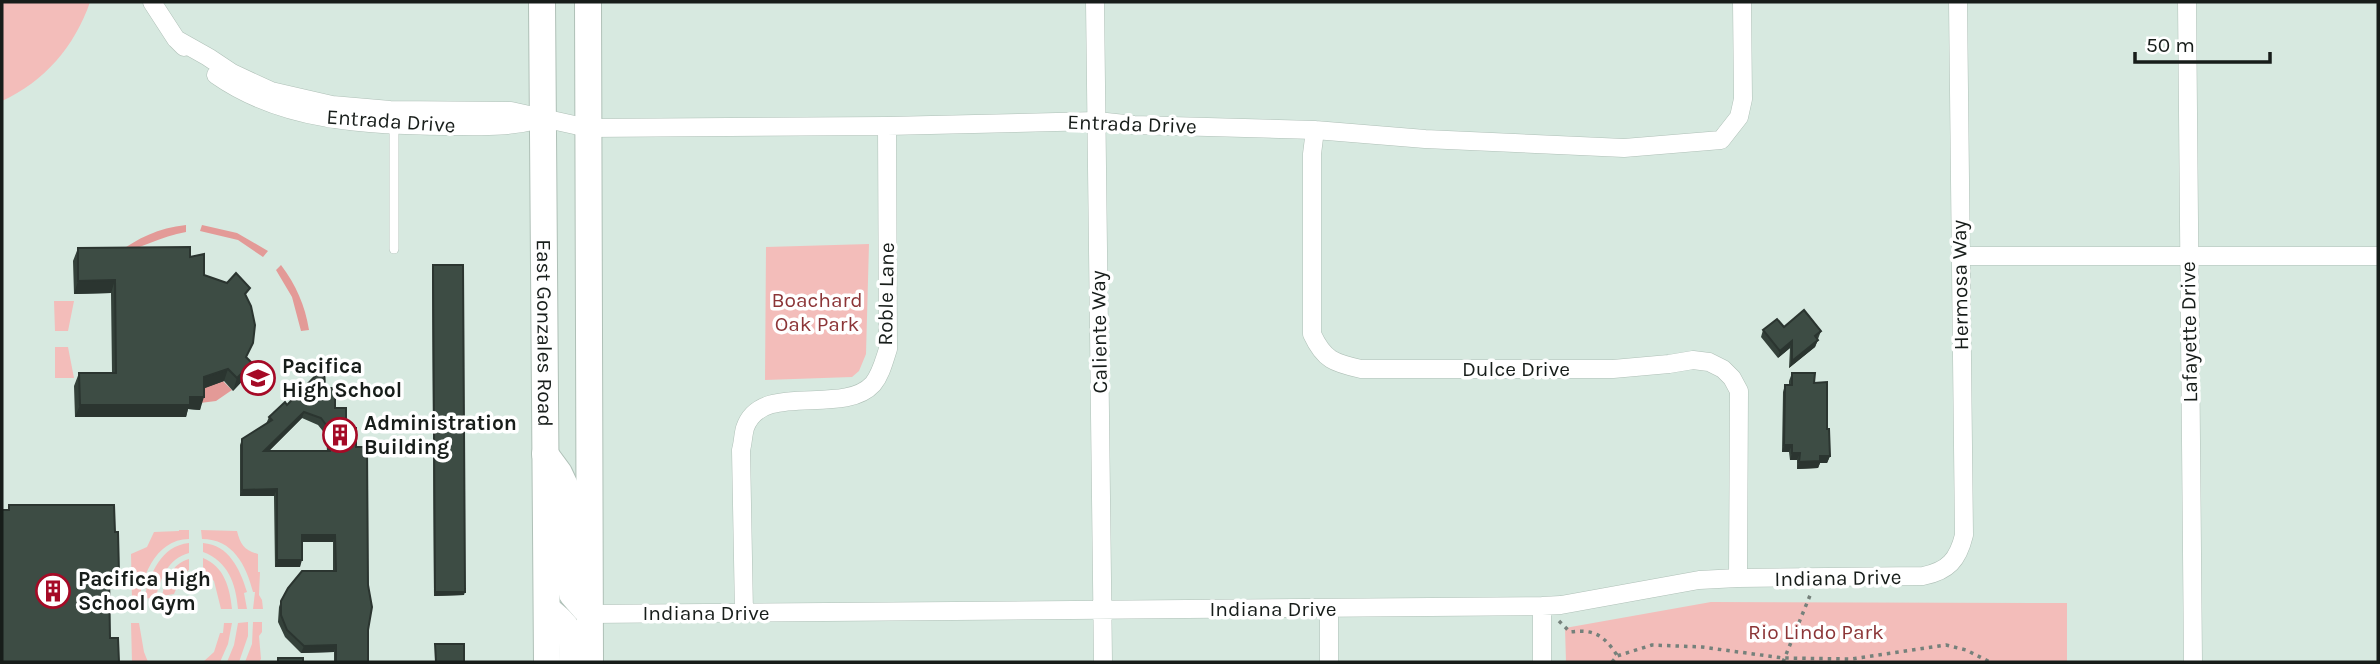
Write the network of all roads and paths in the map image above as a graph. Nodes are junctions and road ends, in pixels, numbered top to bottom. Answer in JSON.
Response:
{"nodes":[{"id":1,"x":152,"y":2,"type":"edge"},
{"id":2,"x":542,"y":2,"type":"edge"},
{"id":3,"x":587,"y":2,"type":"edge"},
{"id":4,"x":1095,"y":2,"type":"edge"},
{"id":5,"x":1742,"y":2,"type":"edge"},
{"id":6,"x":1958,"y":2,"type":"edge"},
{"id":7,"x":2187,"y":2,"type":"edge"},
{"id":8,"x":176,"y":40,"type":"junction"},
{"id":9,"x":544,"y":118,"type":"junction"},
{"id":10,"x":1097,"y":121,"type":"junction"},
{"id":11,"x":394,"y":126,"type":"junction"},
{"id":12,"x":887,"y":126,"type":"junction"},
{"id":13,"x":588,"y":128,"type":"junction"},
{"id":14,"x":1315,"y":130,"type":"junction"},
{"id":15,"x":394,"y":249,"type":"dead end"},
{"id":16,"x":1960,"y":256,"type":"junction"},
{"id":17,"x":2378,"y":256,"type":"edge"},
{"id":18,"x":2188,"y":257,"type":"junction"},
{"id":19,"x":545,"y":454,"type":"junction"},
{"id":20,"x":1951,"y":565,"type":"joint"},
{"id":21,"x":1738,"y":578,"type":"junction"},
{"id":22,"x":1814,"y":578,"type":"junction"},
{"id":23,"x":1542,"y":606,"type":"junction"},
{"id":24,"x":547,"y":608,"type":"junction"},
{"id":25,"x":1329,"y":609,"type":"junction"},
{"id":26,"x":1102,"y":610,"type":"junction"},
{"id":27,"x":744,"y":613,"type":"junction"},
{"id":28,"x":590,"y":614,"type":"junction"},
{"id":29,"x":1618,"y":656,"type":"junction"},
{"id":30,"x":1783,"y":660,"type":"edge"},
{"id":31,"x":547,"y":662,"type":"edge"},
{"id":32,"x":573,"y":662,"type":"edge"},
{"id":33,"x":590,"y":662,"type":"edge"},
{"id":34,"x":1103,"y":662,"type":"edge"},
{"id":35,"x":1329,"y":662,"type":"edge"},
{"id":36,"x":1542,"y":662,"type":"edge"},
{"id":37,"x":1612,"y":662,"type":"edge"},
{"id":38,"x":1990,"y":662,"type":"edge"},
{"id":39,"x":2193,"y":662,"type":"edge"}],
"edges":[{"from":1,"to":8,"type":"street","name":"Entrada Drive"},
{"from":2,"to":9,"type":"main road","name":"East Gonzales Road"},
{"from":3,"to":13,"type":"main road","name":"East Gonzales Road"},
{"from":4,"to":10,"type":"street","name":"Caliente Way"},
{"from":5,"to":14,"type":"street","name":"Entrada Drive"},
{"from":6,"to":16,"type":"street","name":"Hermosa Way"},
{"from":7,"to":18,"type":"street","name":"Lafayette Drive"},
{"from":8,"to":9,"type":"street","name":"Entrada Drive"},
{"from":8,"to":11,"type":"street","name":"Entrada Drive"},
{"from":9,"to":11,"type":"street","name":"Entrada Drive"},
{"from":9,"to":13,"type":"street","name":"Entrada Drive"},
{"from":9,"to":19,"type":"main road","name":"East Gonzales Road"},
{"from":10,"to":12,"type":"street","name":"Entrada Drive"},
{"from":10,"to":14,"type":"street","name":"Entrada Drive"},
{"from":10,"to":26,"type":"street","name":"Caliente Way"},
{"from":11,"to":15,"type":"lane"},
{"from":12,"to":13,"type":"street","name":"Entrada Drive"},
{"from":12,"to":27,"type":"street","name":"Roble Lane"},
{"from":13,"to":28,"type":"main road","name":"East Gonzales Road"},
{"from":14,"to":21,"type":"street","name":"Dulce Drive"},
{"from":16,"to":18,"type":"street"},
{"from":16,"to":20,"type":"street","name":"Hermosa Way"},
{"from":17,"to":18,"type":"street"},
{"from":18,"to":39,"type":"street","name":"Lafayette Drive"},
{"from":19,"to":24,"type":"main road","name":"East Gonzales Road"},
{"from":19,"to":28,"type":"main road"},
{"from":20,"to":22,"type":"street","name":"Indiana Drive"},
{"from":21,"to":22,"type":"street","name":"Indiana Drive"},
{"from":21,"to":23,"type":"street","name":"Indiana Drive"},
{"from":22,"to":30,"type":"path"},
{"from":23,"to":25,"type":"street","name":"Indiana Drive"},
{"from":23,"to":29,"type":"path"},
{"from":23,"to":36,"type":"street"},
{"from":24,"to":31,"type":"main road","name":"East Gonzales Road"},
{"from":24,"to":32,"type":"main road"},
{"from":25,"to":26,"type":"street","name":"Indiana Drive"},
{"from":25,"to":35,"type":"street"},
{"from":26,"to":27,"type":"street","name":"Indiana Drive"},
{"from":26,"to":34,"type":"street","name":"Caliente Way"},
{"from":27,"to":28,"type":"street","name":"Indiana Drive"},
{"from":28,"to":33,"type":"main road","name":"East Gonzales Road"},
{"from":29,"to":30,"type":"path"},
{"from":29,"to":37,"type":"path"},
{"from":30,"to":38,"type":"path"}]}
